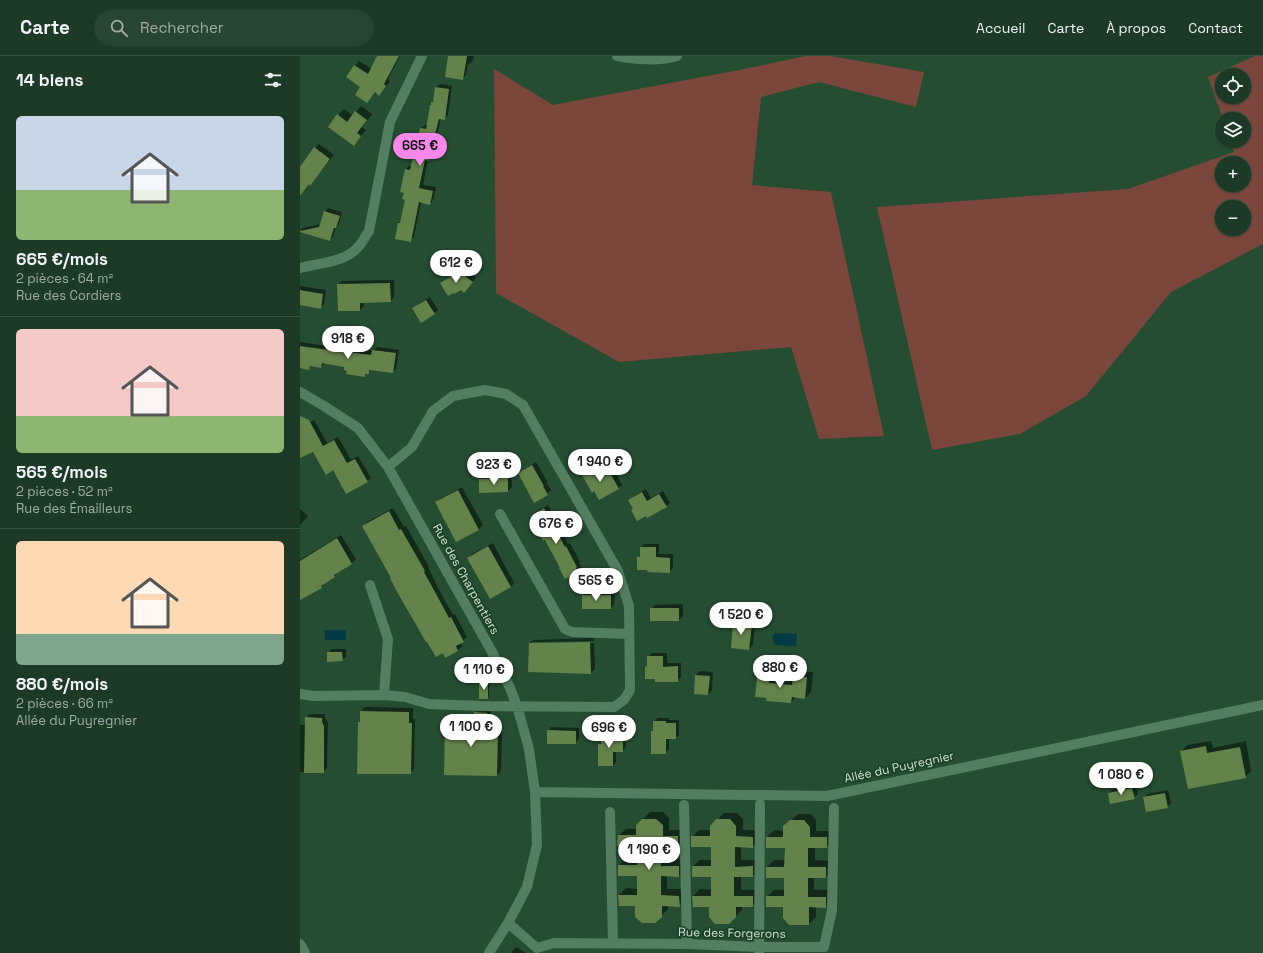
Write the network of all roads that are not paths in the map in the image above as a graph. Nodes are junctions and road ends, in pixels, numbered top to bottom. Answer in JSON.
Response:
{"nodes":[{"id":1,"x":422,"y":56,"type":"edge"},
{"id":2,"x":617,"y":56,"type":"edge"},
{"id":3,"x":677,"y":56,"type":"edge"},
{"id":4,"x":300,"y":268,"type":"edge"},
{"id":5,"x":300,"y":392,"type":"edge"},
{"id":6,"x":388,"y":466,"type":"junction"},
{"id":7,"x":500,"y":514,"type":"dead end"},
{"id":8,"x":370,"y":586,"type":"dead end"},
{"id":9,"x":629,"y":634,"type":"junction"},
{"id":10,"x":300,"y":694,"type":"edge"},
{"id":11,"x":384,"y":695,"type":"junction"},
{"id":12,"x":1263,"y":705,"type":"edge"},
{"id":13,"x":517,"y":706,"type":"junction"},
{"id":14,"x":535,"y":792,"type":"junction"},
{"id":15,"x":760,"y":804,"type":"dead end"},
{"id":16,"x":684,"y":805,"type":"dead end"},
{"id":17,"x":834,"y":808,"type":"dead end"},
{"id":18,"x":610,"y":812,"type":"dead end"},
{"id":19,"x":508,"y":923,"type":"junction"},
{"id":20,"x":613,"y":943,"type":"junction"},
{"id":21,"x":300,"y":944,"type":"edge"},
{"id":22,"x":687,"y":944,"type":"junction"},
{"id":23,"x":539,"y":950,"type":"edge"},
{"id":24,"x":759,"y":950,"type":"edge"},
{"id":25,"x":305,"y":953,"type":"edge"},
{"id":26,"x":489,"y":953,"type":"edge"}],
"edges":[{"from":1,"to":4,"type":"street"},
{"from":2,"to":3,"type":"street"},
{"from":5,"to":6,"type":"street","name":"Rue des Charpentiers"},
{"from":6,"to":9,"type":"street"},
{"from":6,"to":13,"type":"street","name":"Rue des Charpentiers"},
{"from":7,"to":9,"type":"street"},
{"from":8,"to":11,"type":"street"},
{"from":9,"to":13,"type":"street"},
{"from":10,"to":11,"type":"street"},
{"from":11,"to":13,"type":"street"},
{"from":12,"to":14,"type":"street","name":"Allée du Puyregnier"},
{"from":13,"to":14,"type":"street","name":"Rue des Charpentiers"},
{"from":14,"to":19,"type":"street","name":"Rue des Charpentiers"},
{"from":15,"to":24,"type":"street"},
{"from":16,"to":22,"type":"street"},
{"from":17,"to":24,"type":"street","name":"Rue des Forgerons"},
{"from":18,"to":20,"type":"street"},
{"from":19,"to":23,"type":"street","name":"Rue des Forgerons"},
{"from":19,"to":26,"type":"street","name":"Rue des Charpentiers"},
{"from":20,"to":22,"type":"street","name":"Rue des Forgerons"},
{"from":20,"to":23,"type":"street","name":"Rue des Forgerons"},
{"from":21,"to":25,"type":"street"},
{"from":22,"to":24,"type":"street","name":"Rue des Forgerons"}]}
